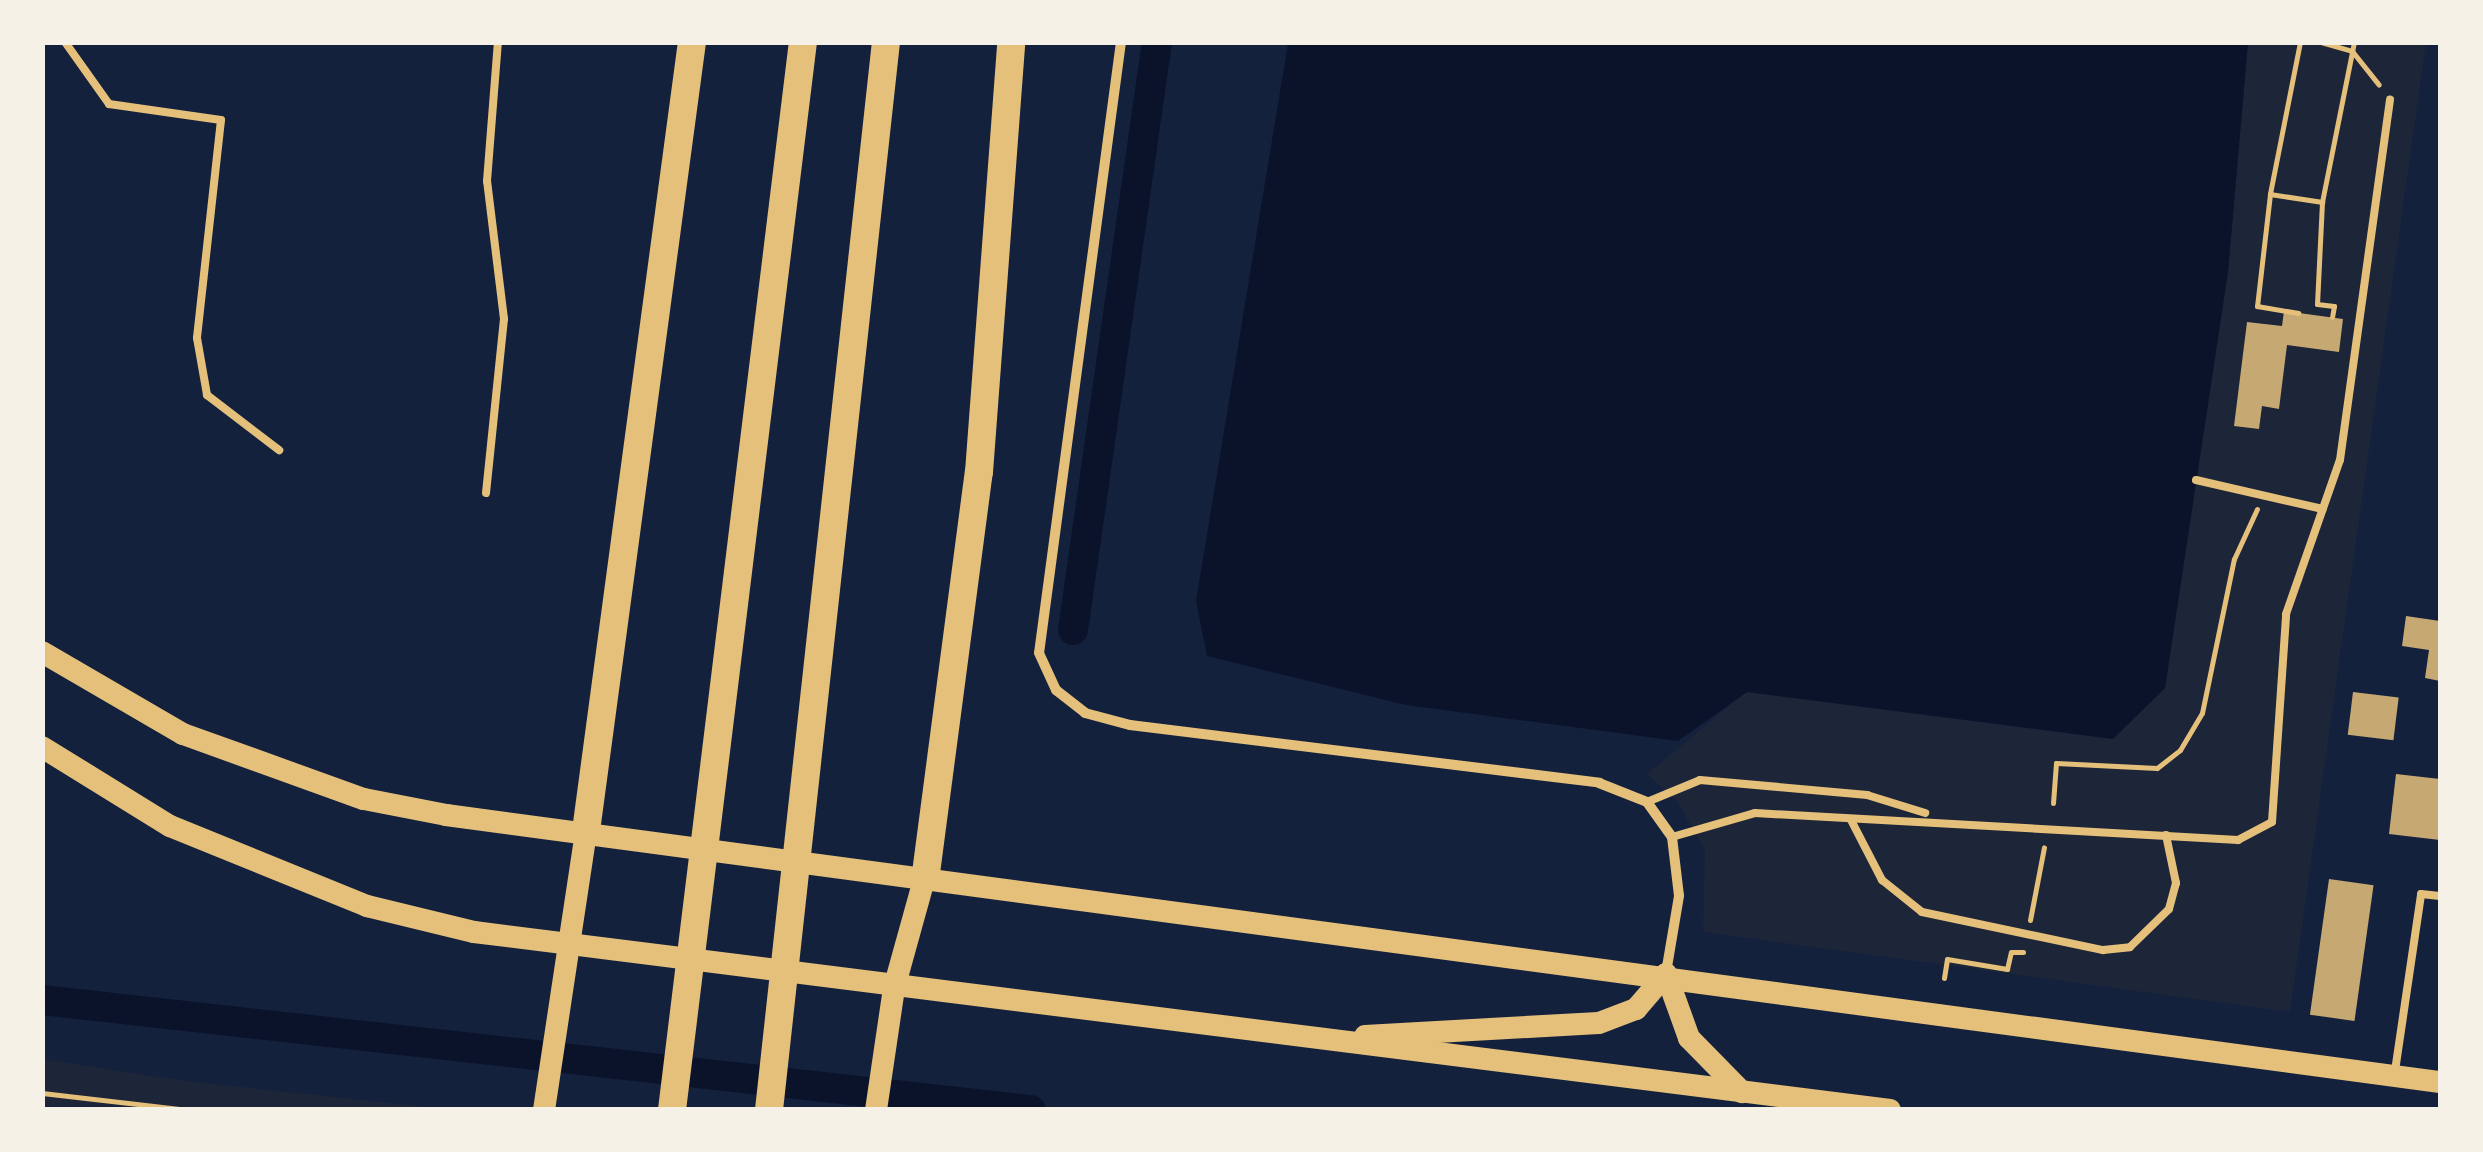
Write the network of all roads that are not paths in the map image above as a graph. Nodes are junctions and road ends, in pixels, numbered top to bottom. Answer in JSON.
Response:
{"nodes":[{"id":1,"x":65,"y":42,"type":"edge"},
{"id":2,"x":498,"y":42,"type":"edge"},
{"id":3,"x":692,"y":42,"type":"edge"},
{"id":4,"x":803,"y":42,"type":"edge"},
{"id":5,"x":886,"y":42,"type":"edge"},
{"id":6,"x":1011,"y":42,"type":"edge"},
{"id":7,"x":1122,"y":42,"type":"edge"},
{"id":8,"x":2390,"y":100,"type":"road end"},
{"id":9,"x":280,"y":450,"type":"dead end"},
{"id":10,"x":2196,"y":480,"type":"dead end"},
{"id":11,"x":486,"y":493,"type":"dead end"},
{"id":12,"x":2323,"y":510,"type":"junction"},
{"id":13,"x":42,"y":652,"type":"edge"},
{"id":14,"x":42,"y":746,"type":"edge"},
{"id":15,"x":1647,"y":802,"type":"junction"},
{"id":16,"x":1934,"y":816,"type":"junction"},
{"id":17,"x":1850,"y":820,"type":"junction"},
{"id":18,"x":586,"y":831,"type":"junction"},
{"id":19,"x":2166,"y":835,"type":"junction"},
{"id":20,"x":1672,"y":836,"type":"junction"},
{"id":21,"x":926,"y":873,"type":"junction"},
{"id":22,"x":2440,"y":896,"type":"edge"},
{"id":23,"x":566,"y":946,"type":"junction"},
{"id":24,"x":1666,"y":974,"type":"junction"},
{"id":25,"x":894,"y":988,"type":"junction"},
{"id":26,"x":1315,"y":1040,"type":"junction"},
{"id":27,"x":2394,"y":1075,"type":"junction"},
{"id":28,"x":2440,"y":1082,"type":"edge"},
{"id":29,"x":1742,"y":1092,"type":"junction"},
{"id":30,"x":544,"y":1110,"type":"edge"},
{"id":31,"x":672,"y":1110,"type":"edge"},
{"id":32,"x":769,"y":1110,"type":"edge"},
{"id":33,"x":876,"y":1110,"type":"edge"},
{"id":34,"x":1890,"y":1110,"type":"edge"}],
"edges":[{"from":1,"to":9,"type":"lane"},
{"from":2,"to":11,"type":"lane"},
{"from":3,"to":18,"type":"highway"},
{"from":4,"to":31,"type":"highway"},
{"from":5,"to":32,"type":"highway"},
{"from":6,"to":21,"type":"highway"},
{"from":7,"to":15,"type":"street"},
{"from":8,"to":12,"type":"lane"},
{"from":10,"to":12,"type":"lane"},
{"from":12,"to":19,"type":"lane"},
{"from":13,"to":18,"type":"main road"},
{"from":14,"to":23,"type":"main road"},
{"from":15,"to":16,"type":"lane"},
{"from":15,"to":20,"type":"street"},
{"from":16,"to":17,"type":"lane"},
{"from":16,"to":19,"type":"lane"},
{"from":17,"to":19,"type":"lane"},
{"from":17,"to":20,"type":"lane"},
{"from":18,"to":21,"type":"main road"},
{"from":18,"to":23,"type":"main road"},
{"from":20,"to":24,"type":"street"},
{"from":21,"to":24,"type":"main road"},
{"from":21,"to":25,"type":"main road"},
{"from":22,"to":27,"type":"lane"},
{"from":23,"to":25,"type":"main road"},
{"from":23,"to":30,"type":"main road"},
{"from":24,"to":26,"type":"main road"},
{"from":24,"to":27,"type":"main road"},
{"from":24,"to":29,"type":"main road"},
{"from":25,"to":26,"type":"main road"},
{"from":25,"to":33,"type":"main road"},
{"from":26,"to":29,"type":"main road"},
{"from":27,"to":28,"type":"main road"},
{"from":29,"to":34,"type":"main road"}]}
